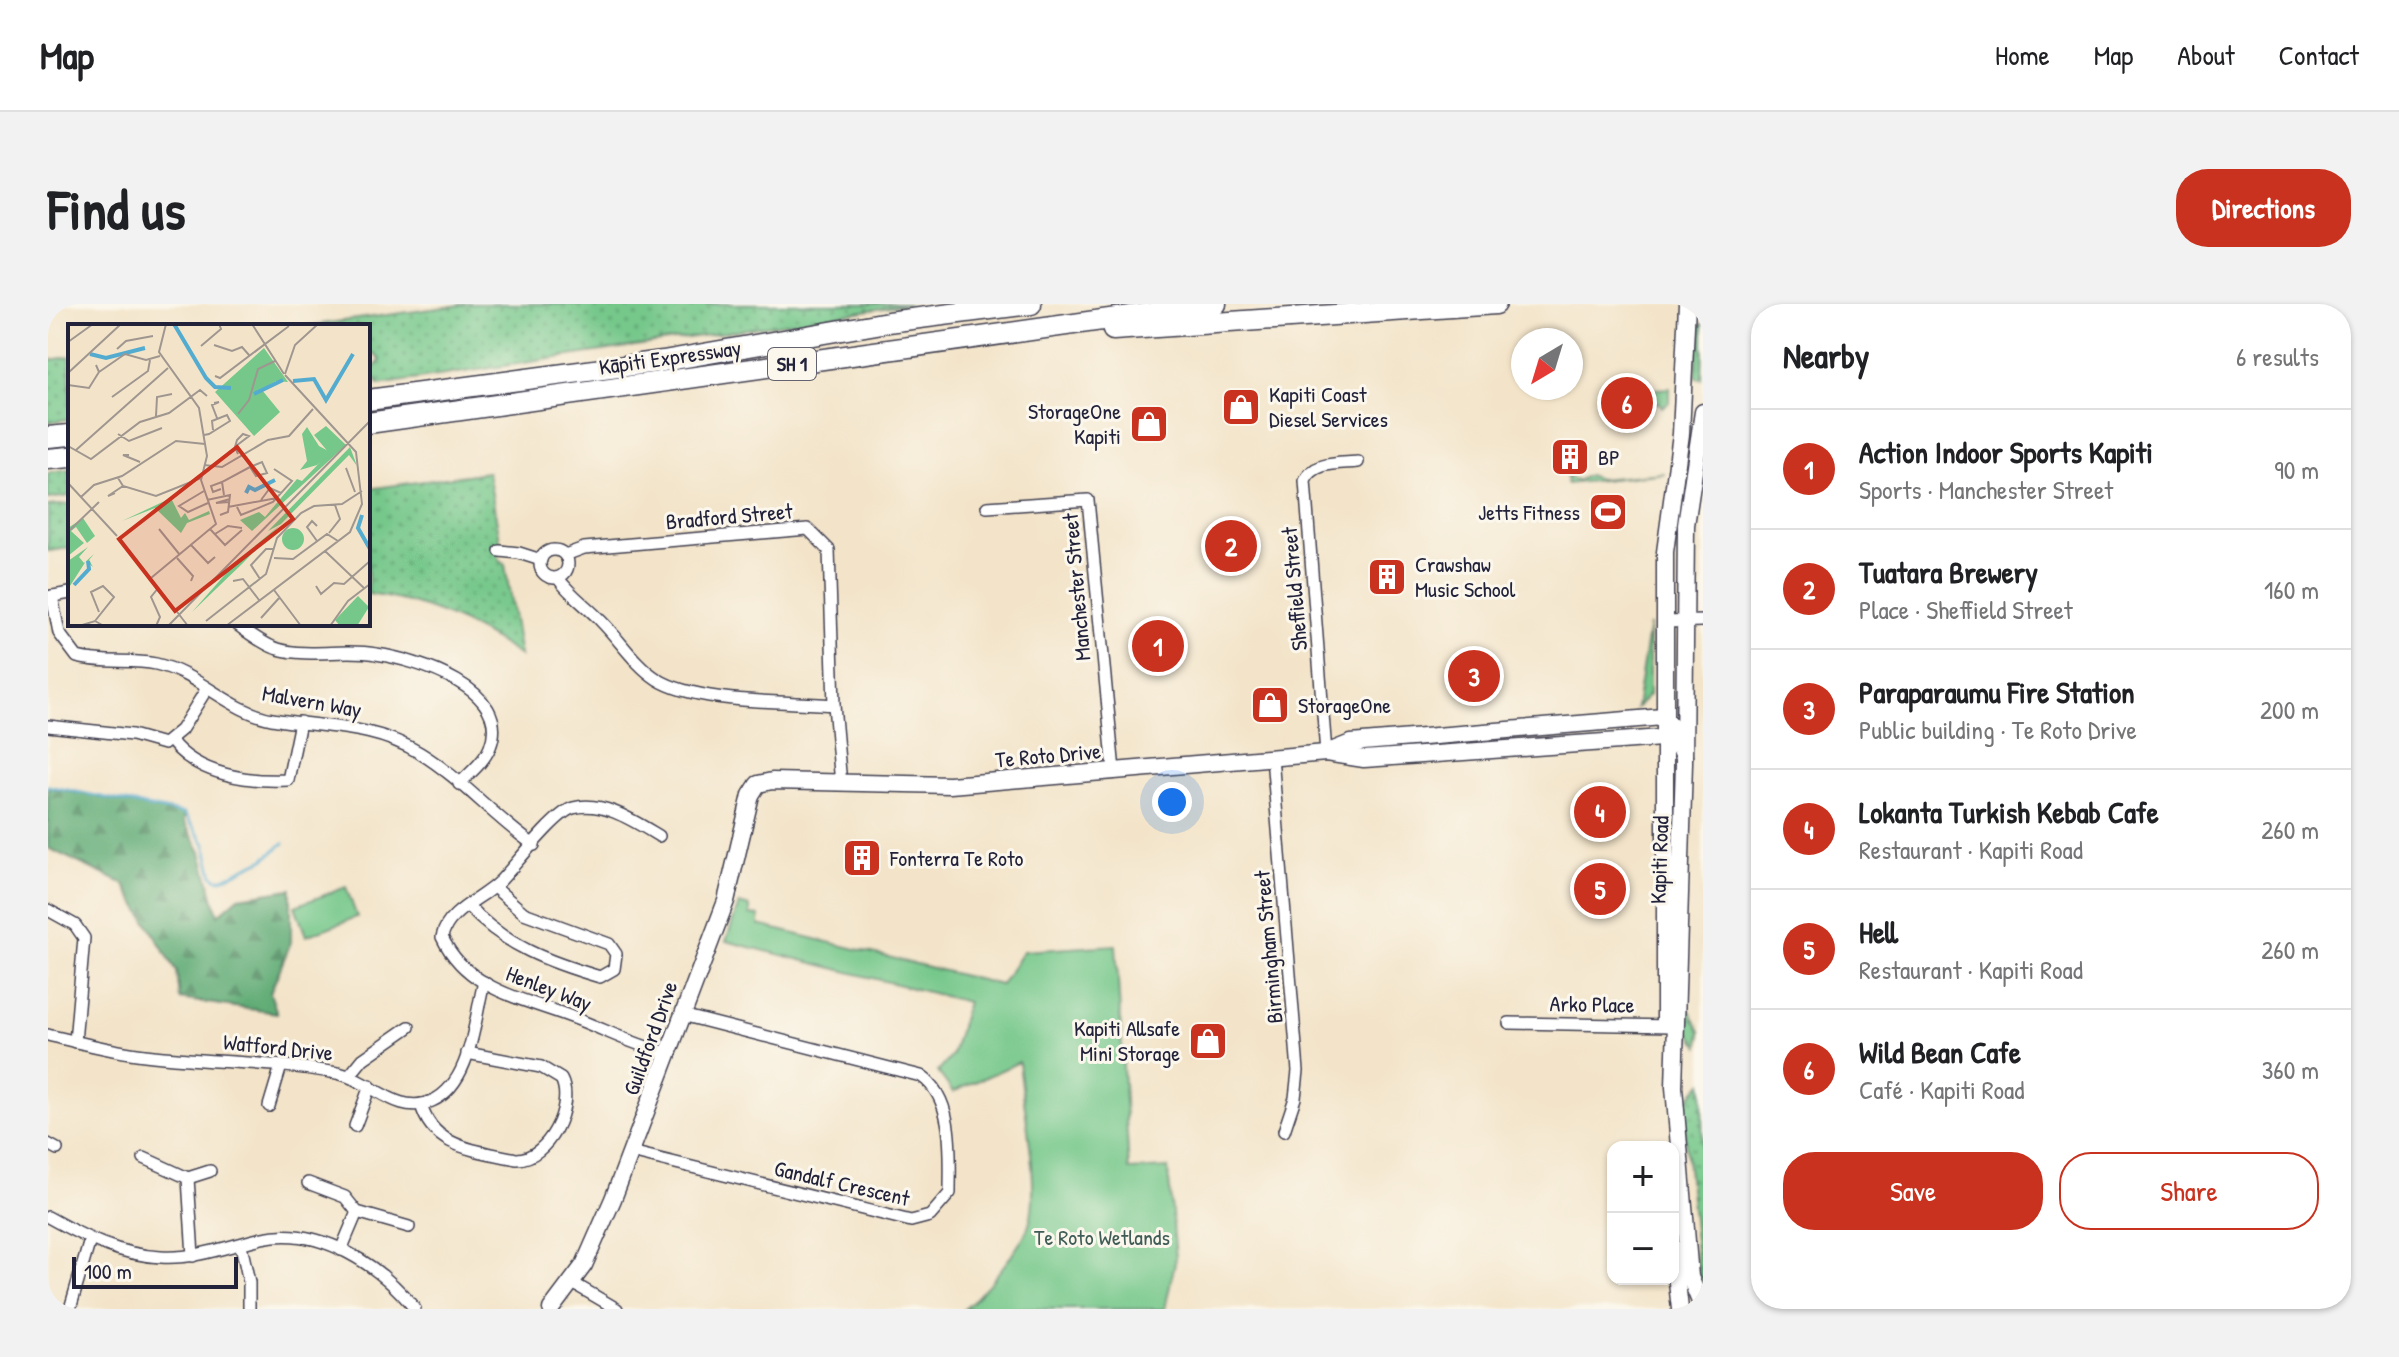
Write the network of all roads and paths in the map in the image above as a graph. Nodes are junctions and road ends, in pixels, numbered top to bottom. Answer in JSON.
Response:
{"nodes":[{"id":1,"x":973,"y":304,"type":"edge"},
{"id":2,"x":1031,"y":304,"type":"edge"},
{"id":3,"x":1216,"y":304,"type":"edge"},
{"id":4,"x":1496,"y":304,"type":"edge"},
{"id":5,"x":1687,"y":304,"type":"edge"},
{"id":6,"x":888,"y":322,"type":"junction"},
{"id":7,"x":858,"y":355,"type":"junction"},
{"id":8,"x":370,"y":400,"type":"edge"},
{"id":9,"x":1703,"y":412,"type":"edge"},
{"id":10,"x":370,"y":423,"type":"edge"},
{"id":11,"x":68,"y":435,"type":"edge"},
{"id":12,"x":48,"y":437,"type":"edge"},
{"id":13,"x":68,"y":457,"type":"edge"},
{"id":14,"x":48,"y":459,"type":"edge"},
{"id":15,"x":1358,"y":462,"type":"dead end"},
{"id":16,"x":987,"y":507,"type":"dead end"},
{"id":17,"x":500,"y":551,"type":"dead end"},
{"id":18,"x":565,"y":555,"type":"junction"},
{"id":19,"x":541,"y":560,"type":"junction"},
{"id":20,"x":558,"y":578,"type":"junction"},
{"id":21,"x":50,"y":596,"type":"edge"},
{"id":22,"x":1665,"y":622,"type":"junction"},
{"id":23,"x":1695,"y":622,"type":"edge"},
{"id":24,"x":239,"y":626,"type":"edge"},
{"id":25,"x":206,"y":690,"type":"junction"},
{"id":26,"x":1685,"y":696,"type":"junction"},
{"id":27,"x":834,"y":705,"type":"junction"},
{"id":28,"x":1624,"y":720,"type":"junction"},
{"id":29,"x":300,"y":722,"type":"junction"},
{"id":30,"x":48,"y":726,"type":"edge"},
{"id":31,"x":1666,"y":727,"type":"junction"},
{"id":32,"x":1479,"y":733,"type":"junction"},
{"id":33,"x":171,"y":741,"type":"junction"},
{"id":34,"x":1607,"y":742,"type":"junction"},
{"id":35,"x":1480,"y":751,"type":"junction"},
{"id":36,"x":1326,"y":753,"type":"junction"},
{"id":37,"x":1272,"y":757,"type":"junction"},
{"id":38,"x":1684,"y":757,"type":"junction"},
{"id":39,"x":1114,"y":771,"type":"junction"},
{"id":40,"x":772,"y":781,"type":"joint"},
{"id":41,"x":459,"y":784,"type":"junction"},
{"id":42,"x":841,"y":784,"type":"junction"},
{"id":43,"x":659,"y":836,"type":"dead end"},
{"id":44,"x":534,"y":845,"type":"junction"},
{"id":45,"x":494,"y":887,"type":"junction"},
{"id":46,"x":468,"y":906,"type":"junction"},
{"id":47,"x":48,"y":910,"type":"edge"},
{"id":48,"x":484,"y":982,"type":"junction"},
{"id":49,"x":682,"y":1015,"type":"junction"},
{"id":50,"x":1509,"y":1023,"type":"dead end"},
{"id":51,"x":1670,"y":1026,"type":"junction"},
{"id":52,"x":409,"y":1027,"type":"dead end"},
{"id":53,"x":48,"y":1035,"type":"edge"},
{"id":54,"x":75,"y":1042,"type":"junction"},
{"id":55,"x":467,"y":1053,"type":"junction"},
{"id":56,"x":667,"y":1053,"type":"junction"},
{"id":57,"x":281,"y":1066,"type":"junction"},
{"id":58,"x":350,"y":1075,"type":"junction"},
{"id":59,"x":370,"y":1086,"type":"junction"},
{"id":60,"x":421,"y":1104,"type":"junction"},
{"id":61,"x":269,"y":1106,"type":"dead end"},
{"id":62,"x":355,"y":1126,"type":"dead end"},
{"id":63,"x":1284,"y":1131,"type":"dead end"},
{"id":64,"x":1672,"y":1141,"type":"edge"},
{"id":65,"x":631,"y":1152,"type":"junction"},
{"id":66,"x":144,"y":1158,"type":"dead end"},
{"id":67,"x":210,"y":1171,"type":"dead end"},
{"id":68,"x":188,"y":1178,"type":"junction"},
{"id":69,"x":308,"y":1183,"type":"dead end"},
{"id":70,"x":1679,"y":1198,"type":"edge"},
{"id":71,"x":357,"y":1212,"type":"junction"},
{"id":72,"x":48,"y":1217,"type":"edge"},
{"id":73,"x":409,"y":1227,"type":"dead end"},
{"id":74,"x":90,"y":1240,"type":"junction"},
{"id":75,"x":241,"y":1245,"type":"junction"},
{"id":76,"x":341,"y":1250,"type":"junction"},
{"id":77,"x":193,"y":1256,"type":"junction"},
{"id":78,"x":571,"y":1282,"type":"junction"},
{"id":79,"x":1677,"y":1285,"type":"edge"},
{"id":80,"x":70,"y":1309,"type":"edge"},
{"id":81,"x":249,"y":1309,"type":"edge"},
{"id":82,"x":415,"y":1309,"type":"edge"},
{"id":83,"x":551,"y":1309,"type":"edge"},
{"id":84,"x":617,"y":1309,"type":"edge"},
{"id":85,"x":1680,"y":1309,"type":"edge"},
{"id":86,"x":1703,"y":1309,"type":"edge"}],
"edges":[{"from":1,"to":6,"type":"highway"},
{"from":2,"to":6,"type":"highway","name":"Kāpiti Expressway","number":"SH 1"},
{"from":3,"to":7,"type":"highway","name":"Kāpiti Expressway","number":"SH 1"},
{"from":4,"to":7,"type":"highway"},
{"from":5,"to":22,"type":"street","name":"Kapiti Road"},
{"from":6,"to":8,"type":"highway","name":"Kāpiti Expressway","number":"SH 1"},
{"from":7,"to":10,"type":"highway","name":"Kāpiti Expressway","number":"SH 1"},
{"from":9,"to":23,"type":"street","name":"Kapiti Road"},
{"from":11,"to":12,"type":"highway"},
{"from":13,"to":14,"type":"highway"},
{"from":15,"to":36,"type":"street","name":"Sheffield Street"},
{"from":16,"to":39,"type":"street","name":"Manchester Street"},
{"from":17,"to":19,"type":"street","name":"Bradford Street"},
{"from":18,"to":19,"type":"street","name":"Bradford Street"},
{"from":18,"to":20,"type":"street"},
{"from":18,"to":27,"type":"street","name":"Bradford Street"},
{"from":19,"to":20,"type":"street"},
{"from":20,"to":27,"type":"street"},
{"from":21,"to":25,"type":"street","name":"Malvern Way"},
{"from":22,"to":23,"type":"street"},
{"from":22,"to":31,"type":"street","name":"Kapiti Road"},
{"from":23,"to":26,"type":"street","name":"Kapiti Road"},
{"from":24,"to":41,"type":"street"},
{"from":25,"to":29,"type":"street","name":"Malvern Way"},
{"from":25,"to":33,"type":"street"},
{"from":26,"to":31,"type":"street"},
{"from":26,"to":38,"type":"street","name":"Kapiti Road"},
{"from":27,"to":42,"type":"street","name":"Bradford Street"},
{"from":28,"to":31,"type":"street","name":"Te Roto Drive"},
{"from":28,"to":32,"type":"street","name":"Te Roto Drive"},
{"from":28,"to":34,"type":"street"},
{"from":29,"to":33,"type":"street"},
{"from":29,"to":41,"type":"street","name":"Malvern Way"},
{"from":30,"to":33,"type":"street"},
{"from":31,"to":34,"type":"street","name":"Te Roto Drive"},
{"from":31,"to":38,"type":"street"},
{"from":31,"to":51,"type":"street","name":"Kapiti Road"},
{"from":32,"to":35,"type":"street"},
{"from":32,"to":36,"type":"street","name":"Te Roto Drive"},
{"from":34,"to":35,"type":"street","name":"Te Roto Drive"},
{"from":35,"to":36,"type":"street","name":"Te Roto Drive"},
{"from":36,"to":37,"type":"street","name":"Te Roto Drive"},
{"from":37,"to":39,"type":"street","name":"Te Roto Drive"},
{"from":37,"to":63,"type":"street","name":"Birmingham Street"},
{"from":38,"to":51,"type":"street","name":"Kapiti Road"},
{"from":39,"to":42,"type":"street","name":"Te Roto Drive"},
{"from":40,"to":42,"type":"street","name":"Te Roto Drive"},
{"from":40,"to":49,"type":"street","name":"Guildford Drive"},
{"from":41,"to":44,"type":"street","name":"Malvern Way"},
{"from":43,"to":44,"type":"street"},
{"from":44,"to":45,"type":"street"},
{"from":45,"to":46,"type":"street"},
{"from":45,"to":46,"type":"street"},
{"from":46,"to":48,"type":"street","name":"Henley Way"},
{"from":47,"to":54,"type":"street"},
{"from":48,"to":55,"type":"street"},
{"from":48,"to":56,"type":"street","name":"Henley Way"},
{"from":49,"to":56,"type":"street","name":"Guildford Drive"},
{"from":49,"to":65,"type":"street","name":"Gandalf Crescent"},
{"from":50,"to":51,"type":"street","name":"Arko Place"},
{"from":51,"to":64,"type":"street","name":"Kapiti Road"},
{"from":52,"to":58,"type":"street"},
{"from":53,"to":54,"type":"street","name":"Watford Drive"},
{"from":54,"to":57,"type":"street","name":"Watford Drive"},
{"from":55,"to":60,"type":"street"},
{"from":55,"to":60,"type":"street"},
{"from":56,"to":65,"type":"street","name":"Guildford Drive"},
{"from":57,"to":58,"type":"street","name":"Watford Drive"},
{"from":57,"to":61,"type":"street"},
{"from":58,"to":59,"type":"street","name":"Watford Drive"},
{"from":59,"to":60,"type":"street","name":"Watford Drive"},
{"from":59,"to":62,"type":"street"},
{"from":65,"to":78,"type":"street","name":"Guildford Drive"},
{"from":66,"to":68,"type":"street"},
{"from":67,"to":68,"type":"street"},
{"from":68,"to":77,"type":"street"},
{"from":69,"to":71,"type":"street"},
{"from":70,"to":86,"type":"street","name":"Kapiti Road"},
{"from":71,"to":73,"type":"street"},
{"from":71,"to":76,"type":"street"},
{"from":72,"to":74,"type":"street"},
{"from":74,"to":77,"type":"street"},
{"from":74,"to":80,"type":"street"},
{"from":75,"to":76,"type":"street"},
{"from":75,"to":77,"type":"street"},
{"from":75,"to":81,"type":"street"},
{"from":76,"to":82,"type":"street"},
{"from":78,"to":83,"type":"street","name":"Guildford Drive"},
{"from":78,"to":84,"type":"street"},
{"from":79,"to":85,"type":"street"}]}
